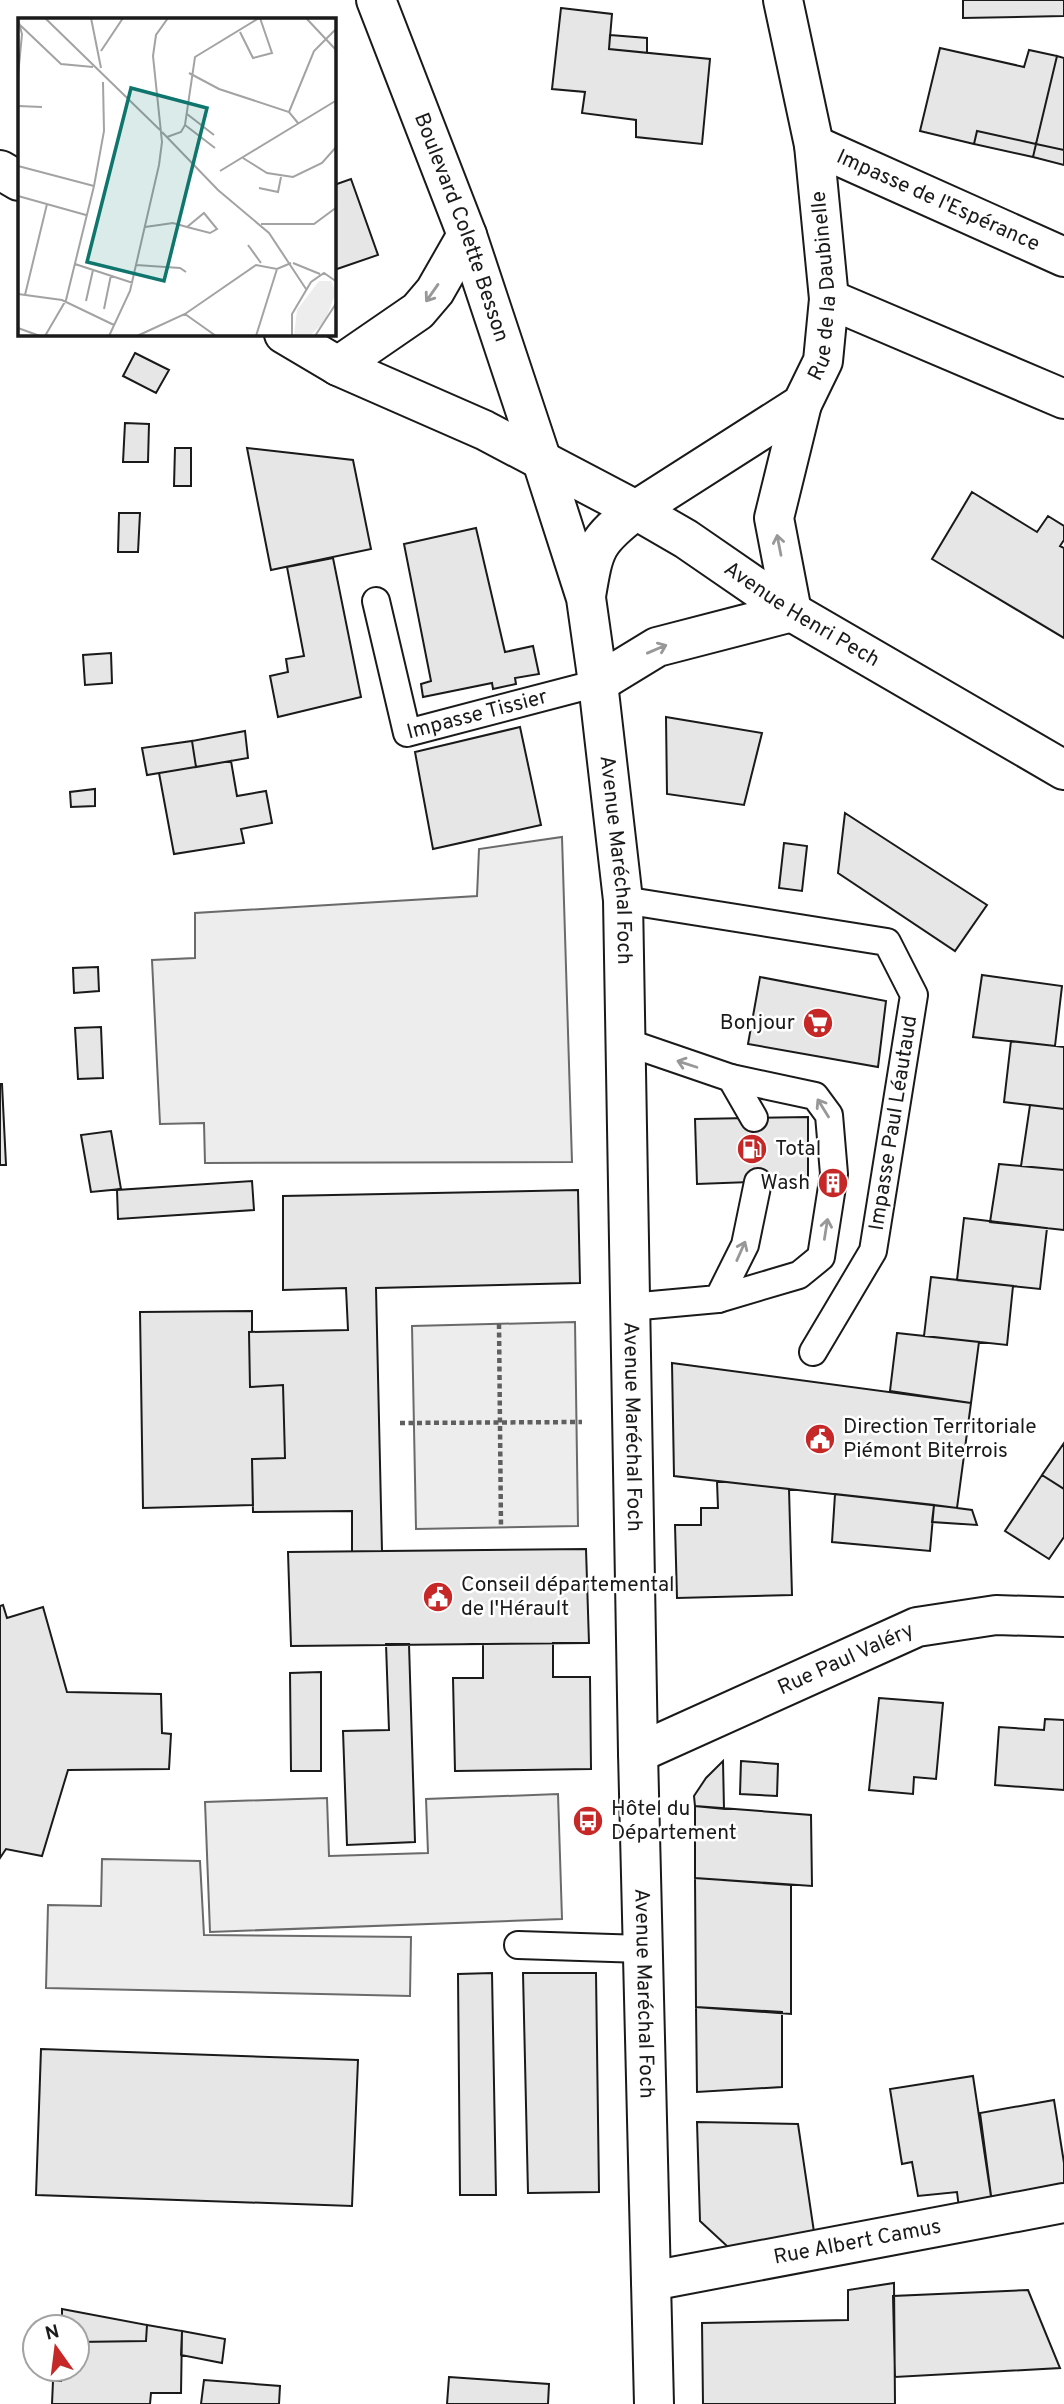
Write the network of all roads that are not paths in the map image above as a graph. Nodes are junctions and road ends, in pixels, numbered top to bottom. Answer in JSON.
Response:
{"nodes":[{"id":1,"x":376,"y":0,"type":"edge"},
{"id":2,"x":783,"y":0,"type":"edge"},
{"id":3,"x":814,"y":145,"type":"junction"},
{"id":4,"x":0,"y":170,"type":"edge"},
{"id":5,"x":18,"y":180,"type":"edge"},
{"id":6,"x":467,"y":235,"type":"junction"},
{"id":7,"x":1064,"y":257,"type":"edge"},
{"id":8,"x":829,"y":299,"type":"junction"},
{"id":9,"x":287,"y":336,"type":"edge"},
{"id":10,"x":338,"y":366,"type":"junction"},
{"id":11,"x":1064,"y":399,"type":"edge"},
{"id":12,"x":802,"y":404,"type":"junction"},
{"id":13,"x":541,"y":458,"type":"junction"},
{"id":14,"x":636,"y":510,"type":"junction"},
{"id":15,"x":586,"y":598,"type":"junction"},
{"id":16,"x":376,"y":601,"type":"dead end"},
{"id":17,"x":792,"y":611,"type":"junction"},
{"id":18,"x":598,"y":683,"type":"junction"},
{"id":19,"x":1064,"y":770,"type":"edge"},
{"id":20,"x":623,"y":900,"type":"junction"},
{"id":21,"x":626,"y":1042,"type":"junction"},
{"id":22,"x":731,"y":1078,"type":"junction"},
{"id":23,"x":754,"y":1118,"type":"dead end"},
{"id":24,"x":758,"y":1182,"type":"dead end"},
{"id":25,"x":718,"y":1299,"type":"junction"},
{"id":26,"x":630,"y":1307,"type":"junction"},
{"id":27,"x":813,"y":1352,"type":"dead end"},
{"id":28,"x":1064,"y":1617,"type":"edge"},
{"id":29,"x":638,"y":1753,"type":"junction"},
{"id":30,"x":518,"y":1945,"type":"dead end"},
{"id":31,"x":643,"y":1949,"type":"junction"},
{"id":32,"x":1064,"y":2203,"type":"edge"},
{"id":33,"x":651,"y":2281,"type":"junction"},
{"id":34,"x":653,"y":2404,"type":"edge"}],
"edges":[{"from":1,"to":6,"type":"main road","name":"Boulevard Colette Besson"},
{"from":2,"to":3,"type":"main road","name":"Rue de la Daubinelle"},
{"from":3,"to":7,"type":"main road","name":"Impasse de l'Espérance"},
{"from":3,"to":8,"type":"main road","name":"Rue de la Daubinelle"},
{"from":4,"to":5,"type":"main road"},
{"from":6,"to":10,"type":"main road","one_way":true},
{"from":6,"to":13,"type":"main road","name":"Boulevard Colette Besson"},
{"from":8,"to":11,"type":"main road"},
{"from":8,"to":12,"type":"main road","name":"Rue de la Daubinelle"},
{"from":9,"to":10,"type":"main road","name":"Avenue Henri Pech"},
{"from":10,"to":13,"type":"main road","name":"Avenue Henri Pech"},
{"from":12,"to":14,"type":"main road","name":"Rue de la Daubinelle"},
{"from":17,"to":12,"type":"main road","name":"Rue de la Daubinelle","one_way":true},
{"from":13,"to":14,"type":"main road","name":"Avenue Henri Pech"},
{"from":13,"to":15,"type":"main road","name":"Avenue Maréchal Foch"},
{"from":14,"to":15,"type":"main road","name":"Rue de la Daubinelle"},
{"from":14,"to":17,"type":"main road","name":"Avenue Henri Pech"},
{"from":15,"to":18,"type":"main road","name":"Avenue Maréchal Foch"},
{"from":16,"to":18,"type":"lane","name":"Impasse Tissier"},
{"from":18,"to":17,"type":"main road","one_way":true},
{"from":17,"to":19,"type":"main road","name":"Avenue Henri Pech"},
{"from":18,"to":20,"type":"main road","name":"Avenue Maréchal Foch"},
{"from":20,"to":21,"type":"main road","name":"Avenue Maréchal Foch"},
{"from":20,"to":27,"type":"lane","name":"Impasse Paul Léautaud"},
{"from":22,"to":21,"type":"lane","one_way":true},
{"from":21,"to":26,"type":"main road","name":"Avenue Maréchal Foch"},
{"from":22,"to":23,"type":"lane"},
{"from":25,"to":22,"type":"lane","one_way":true},
{"from":25,"to":24,"type":"lane","one_way":true},
{"from":25,"to":26,"type":"lane"},
{"from":26,"to":29,"type":"main road","name":"Avenue Maréchal Foch"},
{"from":28,"to":29,"type":"main road","name":"Rue Paul Valéry"},
{"from":29,"to":31,"type":"main road","name":"Avenue Maréchal Foch"},
{"from":30,"to":31,"type":"lane"},
{"from":31,"to":33,"type":"main road","name":"Avenue Maréchal Foch"},
{"from":32,"to":33,"type":"main road","name":"Rue Albert Camus"},
{"from":33,"to":34,"type":"main road","name":"Avenue Maréchal Foch"}]}
